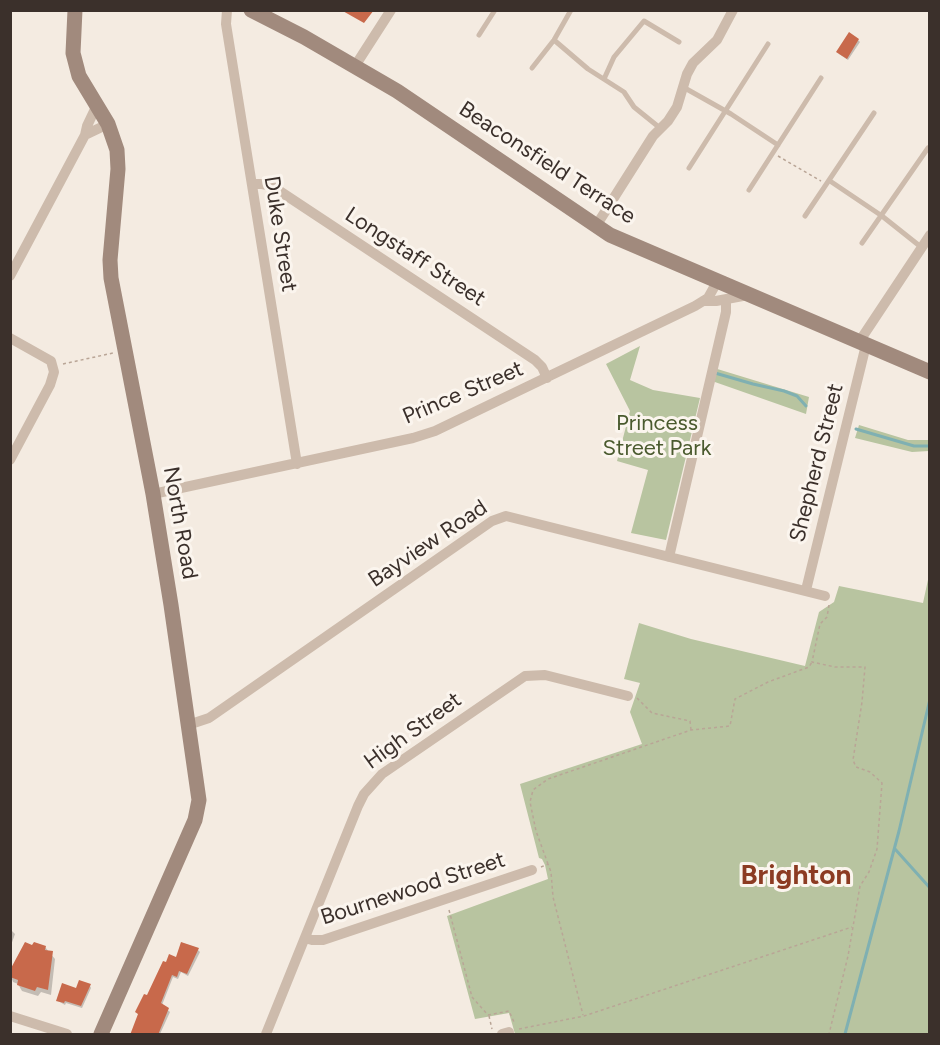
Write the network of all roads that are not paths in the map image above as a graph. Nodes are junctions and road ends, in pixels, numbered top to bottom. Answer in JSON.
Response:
{"nodes":[{"id":1,"x":75,"y":10,"type":"edge"},
{"id":2,"x":227,"y":10,"type":"edge"},
{"id":3,"x":251,"y":10,"type":"edge"},
{"id":4,"x":391,"y":10,"type":"edge"},
{"id":5,"x":495,"y":10,"type":"edge"},
{"id":6,"x":571,"y":10,"type":"edge"},
{"id":7,"x":733,"y":10,"type":"edge"},
{"id":8,"x":479,"y":35,"type":"dead end"},
{"id":9,"x":554,"y":40,"type":"junction"},
{"id":10,"x":679,"y":42,"type":"dead end"},
{"id":11,"x":768,"y":44,"type":"dead end"},
{"id":12,"x":355,"y":66,"type":"junction"},
{"id":13,"x":532,"y":68,"type":"dead end"},
{"id":14,"x":821,"y":78,"type":"dead end"},
{"id":15,"x":604,"y":79,"type":"junction"},
{"id":16,"x":683,"y":87,"type":"junction"},
{"id":17,"x":97,"y":105,"type":"junction"},
{"id":18,"x":725,"y":111,"type":"junction"},
{"id":19,"x":874,"y":112,"type":"dead end"},
{"id":20,"x":108,"y":124,"type":"junction"},
{"id":21,"x":660,"y":128,"type":"junction"},
{"id":22,"x":85,"y":135,"type":"junction"},
{"id":23,"x":778,"y":145,"type":"junction"},
{"id":24,"x":928,"y":148,"type":"dead end"},
{"id":25,"x":689,"y":168,"type":"dead end"},
{"id":26,"x":828,"y":182,"type":"junction"},
{"id":27,"x":253,"y":184,"type":"junction"},
{"id":28,"x":749,"y":190,"type":"dead end"},
{"id":29,"x":805,"y":216,"type":"dead end"},
{"id":30,"x":882,"y":216,"type":"junction"},
{"id":31,"x":596,"y":226,"type":"junction"},
{"id":32,"x":930,"y":235,"type":"edge"},
{"id":33,"x":862,"y":243,"type":"dead end"},
{"id":34,"x":921,"y":247,"type":"junction"},
{"id":35,"x":10,"y":276,"type":"edge"},
{"id":36,"x":717,"y":282,"type":"junction"},
{"id":37,"x":748,"y":295,"type":"junction"},
{"id":38,"x":726,"y":300,"type":"junction"},
{"id":39,"x":703,"y":302,"type":"junction"},
{"id":40,"x":10,"y":338,"type":"edge"},
{"id":41,"x":862,"y":344,"type":"junction"},
{"id":42,"x":930,"y":372,"type":"edge"},
{"id":43,"x":547,"y":378,"type":"junction"},
{"id":44,"x":10,"y":460,"type":"edge"},
{"id":45,"x":297,"y":464,"type":"junction"},
{"id":46,"x":153,"y":495,"type":"junction"},
{"id":47,"x":669,"y":557,"type":"junction"},
{"id":48,"x":806,"y":590,"type":"junction"},
{"id":49,"x":825,"y":596,"type":"road end"},
{"id":50,"x":628,"y":696,"type":"road end"},
{"id":51,"x":188,"y":725,"type":"junction"},
{"id":52,"x":532,"y":870,"type":"road end"},
{"id":53,"x":305,"y":938,"type":"junction"},
{"id":54,"x":10,"y":1016,"type":"edge"},
{"id":55,"x":67,"y":1035,"type":"edge"},
{"id":56,"x":101,"y":1035,"type":"edge"},
{"id":57,"x":267,"y":1035,"type":"edge"}],
"edges":[{"from":1,"to":17,"type":"street","name":"North Road"},
{"from":2,"to":27,"type":"street","name":"Duke Street"},
{"from":3,"to":12,"type":"street","name":"Beaconsfield Terrace"},
{"from":4,"to":12,"type":"street"},
{"from":5,"to":8,"type":"lane"},
{"from":6,"to":9,"type":"lane"},
{"from":7,"to":16,"type":"street"},
{"from":9,"to":13,"type":"lane"},
{"from":9,"to":15,"type":"lane"},
{"from":10,"to":15,"type":"lane"},
{"from":11,"to":18,"type":"lane"},
{"from":12,"to":31,"type":"street","name":"Beaconsfield Terrace"},
{"from":14,"to":23,"type":"lane"},
{"from":15,"to":21,"type":"lane"},
{"from":16,"to":18,"type":"lane"},
{"from":16,"to":21,"type":"street"},
{"from":17,"to":20,"type":"street","name":"North Road"},
{"from":17,"to":22,"type":"street"},
{"from":18,"to":23,"type":"lane"},
{"from":18,"to":25,"type":"lane"},
{"from":19,"to":26,"type":"lane"},
{"from":20,"to":22,"type":"street"},
{"from":20,"to":46,"type":"street","name":"North Road"},
{"from":21,"to":31,"type":"street"},
{"from":22,"to":35,"type":"street"},
{"from":23,"to":28,"type":"lane"},
{"from":24,"to":30,"type":"lane"},
{"from":26,"to":29,"type":"lane"},
{"from":26,"to":30,"type":"lane"},
{"from":27,"to":43,"type":"street","name":"Longstaff Street"},
{"from":27,"to":45,"type":"street","name":"Duke Street"},
{"from":30,"to":33,"type":"lane"},
{"from":30,"to":34,"type":"lane"},
{"from":31,"to":36,"type":"street","name":"Beaconsfield Terrace"},
{"from":32,"to":34,"type":"street","name":"Shepherd Street"},
{"from":34,"to":41,"type":"street","name":"Shepherd Street"},
{"from":36,"to":37,"type":"street","name":"Beaconsfield Terrace"},
{"from":36,"to":39,"type":"street","name":"Prince Street"},
{"from":37,"to":38,"type":"street","name":"Prince Street"},
{"from":37,"to":41,"type":"street","name":"Beaconsfield Terrace"},
{"from":38,"to":39,"type":"street","name":"Prince Street"},
{"from":38,"to":47,"type":"street"},
{"from":39,"to":43,"type":"street","name":"Prince Street"},
{"from":40,"to":44,"type":"street"},
{"from":41,"to":42,"type":"street","name":"Beaconsfield Terrace"},
{"from":41,"to":48,"type":"street","name":"Shepherd Street"},
{"from":43,"to":45,"type":"street","name":"Prince Street"},
{"from":45,"to":46,"type":"street","name":"Prince Street"},
{"from":46,"to":51,"type":"street","name":"North Road"},
{"from":47,"to":48,"type":"street","name":"Bayview Road"},
{"from":47,"to":51,"type":"street","name":"Bayview Road"},
{"from":48,"to":49,"type":"street","name":"Bayview Road"},
{"from":50,"to":53,"type":"street","name":"High Street"},
{"from":51,"to":56,"type":"street","name":"North Road"},
{"from":52,"to":53,"type":"street","name":"Bournewood Street"},
{"from":53,"to":57,"type":"street","name":"High Street"},
{"from":54,"to":55,"type":"street"}]}
